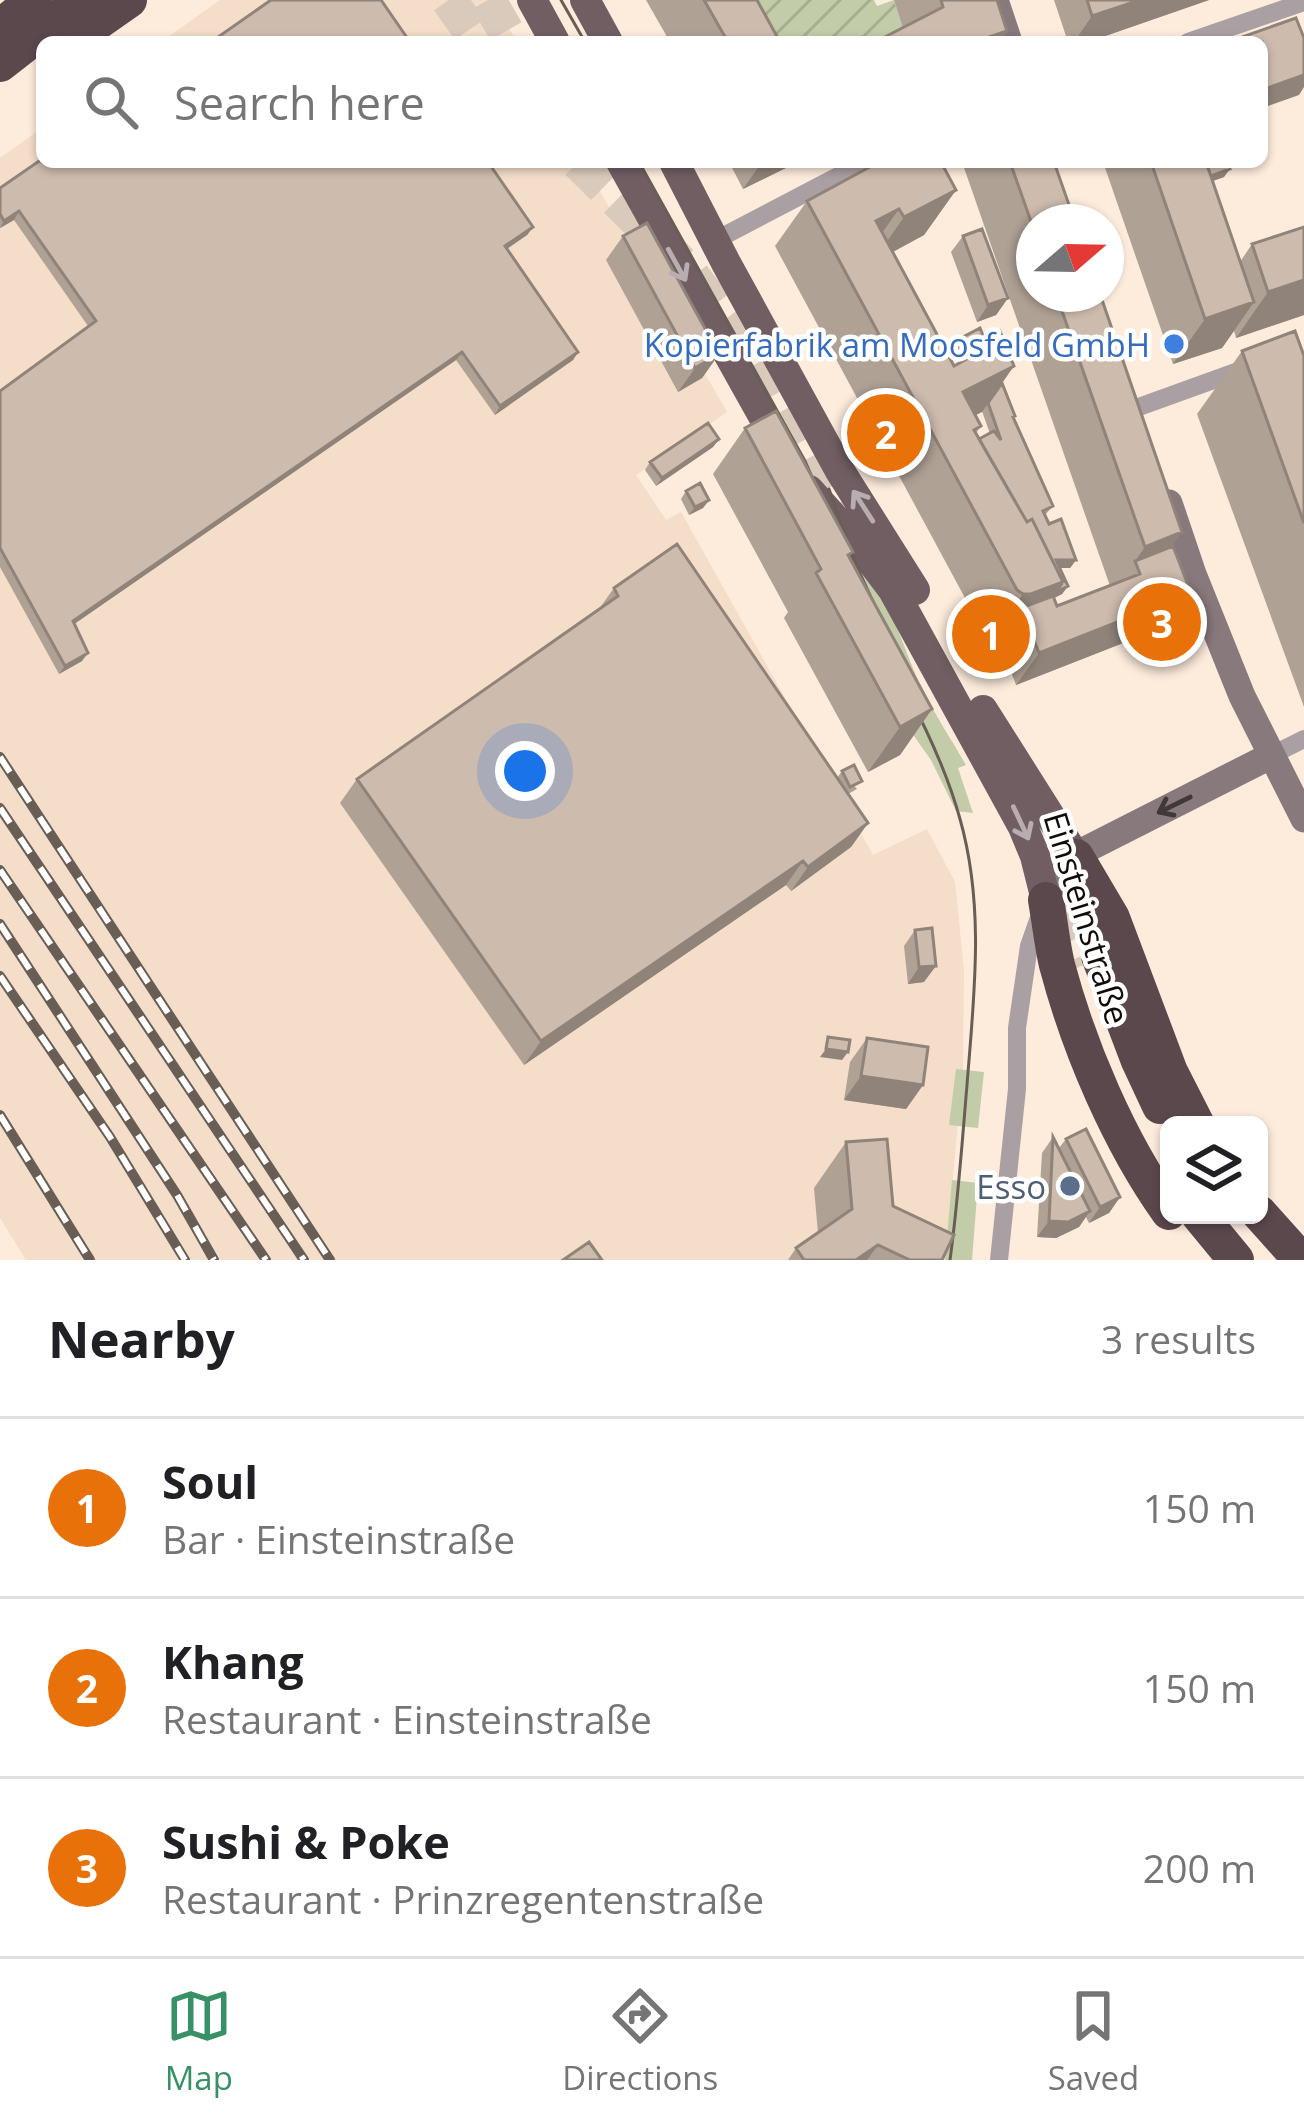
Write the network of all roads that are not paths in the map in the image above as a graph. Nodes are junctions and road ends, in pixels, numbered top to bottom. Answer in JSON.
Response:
{"nodes":[{"id":1,"x":34,"y":0,"type":"edge"},
{"id":2,"x":82,"y":0,"type":"edge"},
{"id":3,"x":129,"y":0,"type":"edge"},
{"id":4,"x":532,"y":0,"type":"edge"},
{"id":5,"x":585,"y":0,"type":"edge"},
{"id":6,"x":995,"y":0,"type":"edge"},
{"id":7,"x":1304,"y":2,"type":"edge"},
{"id":8,"x":0,"y":27,"type":"edge"},
{"id":9,"x":78,"y":36,"type":"edge"},
{"id":10,"x":552,"y":36,"type":"edge"},
{"id":11,"x":605,"y":36,"type":"edge"},
{"id":12,"x":1007,"y":36,"type":"edge"},
{"id":13,"x":1205,"y":36,"type":"edge"},
{"id":14,"x":0,"y":64,"type":"edge"},
{"id":15,"x":36,"y":66,"type":"edge"},
{"id":16,"x":0,"y":93,"type":"edge"},
{"id":17,"x":624,"y":168,"type":"edge"},
{"id":18,"x":677,"y":168,"type":"edge"},
{"id":19,"x":854,"y":168,"type":"edge"},
{"id":20,"x":714,"y":241,"type":"junction"},
{"id":21,"x":1266,"y":361,"type":"edge"},
{"id":22,"x":1136,"y":410,"type":"edge"},
{"id":23,"x":1164,"y":488,"type":"edge"},
{"id":24,"x":1304,"y":739,"type":"edge"},
{"id":25,"x":1272,"y":755,"type":"junction"},
{"id":26,"x":1304,"y":819,"type":"edge"},
{"id":27,"x":1076,"y":857,"type":"junction"},
{"id":28,"x":1046,"y":900,"type":"junction"},
{"id":29,"x":1089,"y":956,"type":"junction"},
{"id":30,"x":1166,"y":1116,"type":"edge"},
{"id":31,"x":1192,"y":1116,"type":"edge"},
{"id":32,"x":1160,"y":1156,"type":"edge"},
{"id":33,"x":1160,"y":1199,"type":"edge"},
{"id":34,"x":1178,"y":1224,"type":"edge"},
{"id":35,"x":1206,"y":1224,"type":"edge"},
{"id":36,"x":1237,"y":1224,"type":"edge"},
{"id":37,"x":1268,"y":1224,"type":"edge"},
{"id":38,"x":999,"y":1260,"type":"edge"},
{"id":39,"x":1207,"y":1260,"type":"edge"},
{"id":40,"x":1236,"y":1260,"type":"edge"},
{"id":41,"x":1268,"y":1260,"type":"edge"},
{"id":42,"x":1301,"y":1260,"type":"edge"}],
"edges":[{"from":1,"to":8,"type":"highway"},
{"from":2,"to":14,"type":"highway"},
{"from":3,"to":9,"type":"highway"},
{"from":4,"to":10,"type":"main road"},
{"from":5,"to":11,"type":"main road"},
{"from":6,"to":12,"type":"main road"},
{"from":7,"to":13,"type":"street"},
{"from":15,"to":16,"type":"highway"},
{"from":17,"to":28,"type":"main road","name":"Einsteinstraße","one_way":true},
{"from":18,"to":20,"type":"main road","name":"Einsteinstraße"},
{"from":19,"to":20,"type":"street"},
{"from":27,"to":20,"type":"main road","name":"Einsteinstraße","one_way":true},
{"from":21,"to":22,"type":"street"},
{"from":23,"to":25,"type":"main road"},
{"from":24,"to":25,"type":"street"},
{"from":25,"to":26,"type":"main road"},
{"from":25,"to":27,"type":"main road","one_way":true},
{"from":27,"to":28,"type":"main road"},
{"from":27,"to":29,"type":"highway","name":"Einsteinstraße"},
{"from":28,"to":29,"type":"highway","name":"Einsteinstraße"},
{"from":28,"to":38,"type":"street"},
{"from":29,"to":30,"type":"highway"},
{"from":29,"to":31,"type":"highway","name":"Einsteinstraße"},
{"from":29,"to":32,"type":"highway"},
{"from":29,"to":33,"type":"highway","name":"Einsteinstraße"},
{"from":34,"to":39,"type":"highway","name":"Einsteinstraße"},
{"from":35,"to":40,"type":"highway"},
{"from":36,"to":41,"type":"highway"},
{"from":37,"to":42,"type":"highway"}]}
